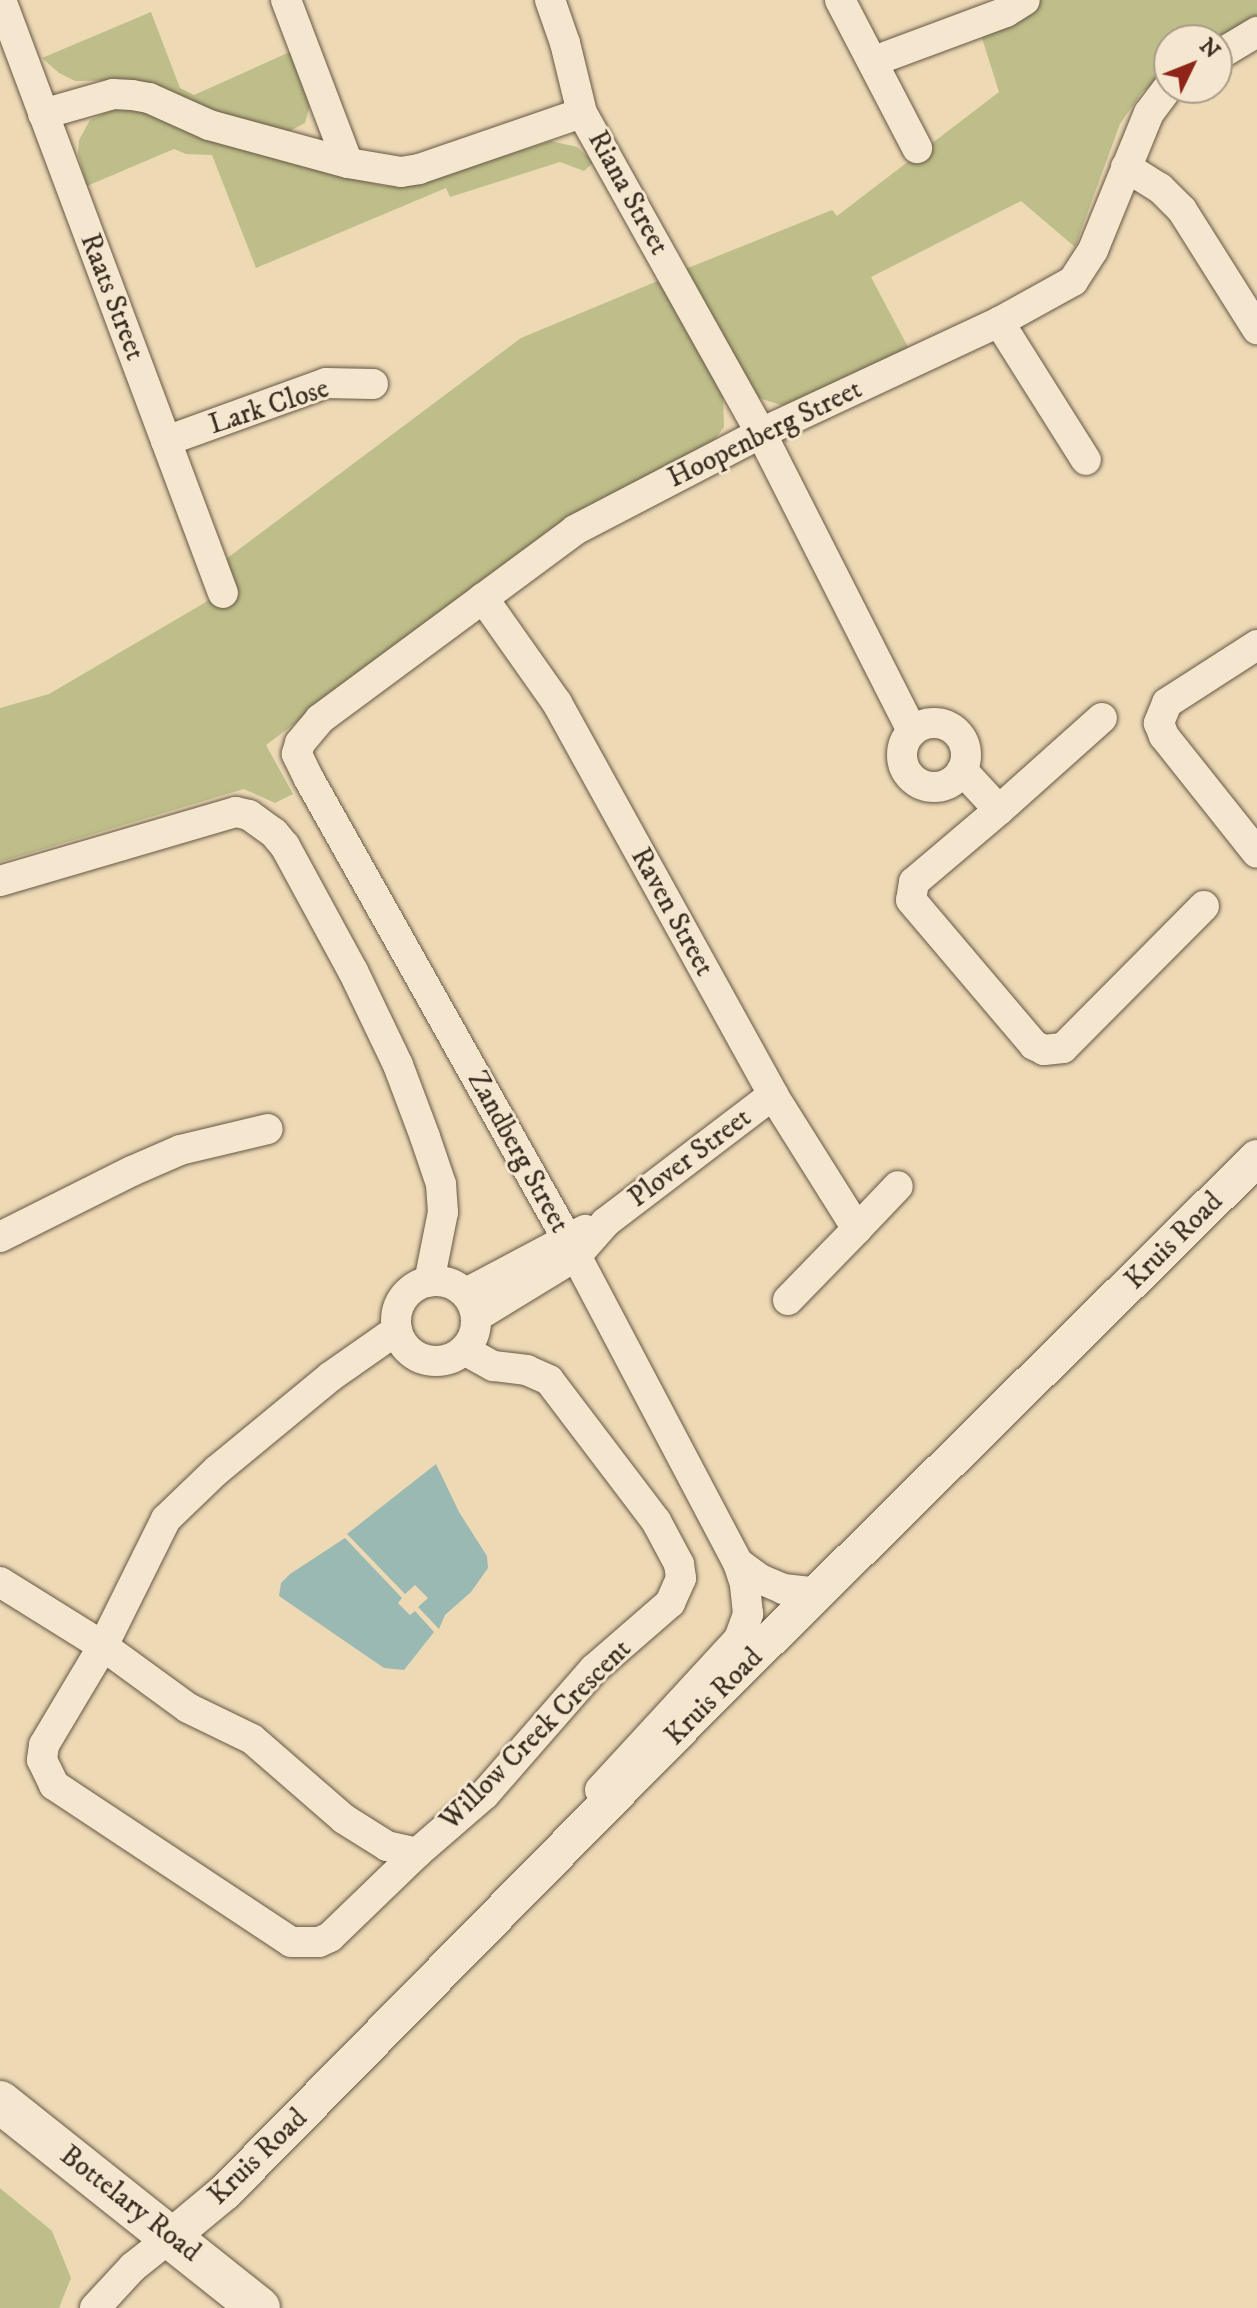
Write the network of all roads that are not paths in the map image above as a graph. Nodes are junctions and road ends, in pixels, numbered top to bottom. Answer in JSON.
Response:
{"nodes":[{"id":1,"x":1,"y":0,"type":"edge"},
{"id":2,"x":286,"y":0,"type":"edge"},
{"id":3,"x":550,"y":0,"type":"edge"},
{"id":4,"x":840,"y":0,"type":"edge"},
{"id":5,"x":1025,"y":0,"type":"edge"},
{"id":6,"x":1257,"y":32,"type":"edge"},
{"id":7,"x":1233,"y":46,"type":"edge"},
{"id":8,"x":874,"y":61,"type":"junction"},
{"id":9,"x":1156,"y":104,"type":"edge"},
{"id":10,"x":582,"y":113,"type":"junction"},
{"id":11,"x":43,"y":114,"type":"junction"},
{"id":12,"x":917,"y":148,"type":"dead end"},
{"id":13,"x":348,"y":163,"type":"junction"},
{"id":14,"x":1126,"y":167,"type":"junction"},
{"id":15,"x":999,"y":322,"type":"junction"},
{"id":16,"x":1257,"y":329,"type":"edge"},
{"id":17,"x":373,"y":384,"type":"dead end"},
{"id":18,"x":761,"y":433,"type":"junction"},
{"id":19,"x":166,"y":441,"type":"junction"},
{"id":20,"x":1086,"y":460,"type":"dead end"},
{"id":21,"x":223,"y":593,"type":"dead end"},
{"id":22,"x":483,"y":598,"type":"junction"},
{"id":23,"x":1257,"y":645,"type":"edge"},
{"id":24,"x":1102,"y":718,"type":"dead end"},
{"id":25,"x":912,"y":730,"type":"junction"},
{"id":26,"x":300,"y":743,"type":"joint"},
{"id":27,"x":962,"y":770,"type":"junction"},
{"id":28,"x":999,"y":810,"type":"junction"},
{"id":29,"x":1257,"y":853,"type":"edge"},
{"id":30,"x":0,"y":881,"type":"edge"},
{"id":31,"x":1204,"y":906,"type":"dead end"},
{"id":32,"x":773,"y":1095,"type":"junction"},
{"id":33,"x":268,"y":1129,"type":"dead end"},
{"id":34,"x":1257,"y":1158,"type":"edge"},
{"id":35,"x":898,"y":1186,"type":"dead end"},
{"id":36,"x":857,"y":1229,"type":"junction"},
{"id":37,"x":0,"y":1237,"type":"edge"},
{"id":38,"x":571,"y":1246,"type":"junction"},
{"id":39,"x":429,"y":1282,"type":"junction"},
{"id":40,"x":788,"y":1300,"type":"dead end"},
{"id":41,"x":471,"y":1305,"type":"junction"},
{"id":42,"x":397,"y":1330,"type":"junction"},
{"id":43,"x":464,"y":1350,"type":"junction"},
{"id":44,"x":738,"y":1563,"type":"junction"},
{"id":45,"x":0,"y":1582,"type":"edge"},
{"id":46,"x":820,"y":1593,"type":"junction"},
{"id":47,"x":103,"y":1646,"type":"junction"},
{"id":48,"x":417,"y":1853,"type":"junction"},
{"id":49,"x":537,"y":1876,"type":"junction"},
{"id":50,"x":0,"y":2102,"type":"edge"},
{"id":51,"x":172,"y":2236,"type":"junction"},
{"id":52,"x":95,"y":2308,"type":"edge"},
{"id":53,"x":259,"y":2308,"type":"edge"}],
"edges":[{"from":1,"to":11,"type":"street","name":"Raats Street"},
{"from":2,"to":13,"type":"street"},
{"from":3,"to":10,"type":"street"},
{"from":4,"to":8,"type":"street"},
{"from":5,"to":8,"type":"street"},
{"from":6,"to":7,"type":"street"},
{"from":8,"to":12,"type":"street"},
{"from":9,"to":14,"type":"street","name":"Hoopenberg Street"},
{"from":10,"to":13,"type":"street","name":"Riana Street"},
{"from":10,"to":18,"type":"street","name":"Riana Street"},
{"from":11,"to":13,"type":"street","name":"Riana Street"},
{"from":11,"to":19,"type":"street","name":"Raats Street"},
{"from":14,"to":15,"type":"street","name":"Hoopenberg Street"},
{"from":14,"to":16,"type":"street"},
{"from":15,"to":18,"type":"street","name":"Hoopenberg Street"},
{"from":15,"to":20,"type":"street"},
{"from":17,"to":19,"type":"street","name":"Lark Close"},
{"from":18,"to":22,"type":"street","name":"Hoopenberg Street"},
{"from":18,"to":25,"type":"street","name":"Riana Street"},
{"from":19,"to":21,"type":"street","name":"Raats Street"},
{"from":22,"to":26,"type":"street","name":"Hoopenberg Street"},
{"from":22,"to":32,"type":"street","name":"Raven Street"},
{"from":23,"to":29,"type":"street"},
{"from":24,"to":28,"type":"street"},
{"from":25,"to":27,"type":"street"},
{"from":25,"to":27,"type":"street"},
{"from":26,"to":38,"type":"street","name":"Zandberg Street"},
{"from":27,"to":28,"type":"street"},
{"from":28,"to":31,"type":"street"},
{"from":30,"to":39,"type":"street"},
{"from":32,"to":36,"type":"street","name":"Raven Street"},
{"from":32,"to":38,"type":"street","name":"Plover Street"},
{"from":33,"to":37,"type":"street"},
{"from":34,"to":46,"type":"street","name":"Kruis Road"},
{"from":35,"to":36,"type":"street"},
{"from":36,"to":40,"type":"street"},
{"from":38,"to":41,"type":"street"},
{"from":38,"to":44,"type":"street","name":"Zandberg Street"},
{"from":39,"to":41,"type":"street"},
{"from":39,"to":42,"type":"street"},
{"from":41,"to":43,"type":"street"},
{"from":42,"to":43,"type":"street"},
{"from":42,"to":47,"type":"street"},
{"from":43,"to":48,"type":"street","name":"Willow Creek Crescent"},
{"from":44,"to":46,"type":"street"},
{"from":44,"to":49,"type":"street","name":"Zandberg Street"},
{"from":45,"to":47,"type":"street","name":"Willow Creek Crescent"},
{"from":46,"to":49,"type":"street","name":"Kruis Road"},
{"from":47,"to":48,"type":"street","name":"Willow Creek Crescent"},
{"from":47,"to":48,"type":"street"},
{"from":49,"to":51,"type":"street","name":"Kruis Road"},
{"from":50,"to":51,"type":"main road","name":"Bottelary Road"},
{"from":51,"to":52,"type":"street"},
{"from":51,"to":53,"type":"main road","name":"Bottelary Road"}]}
